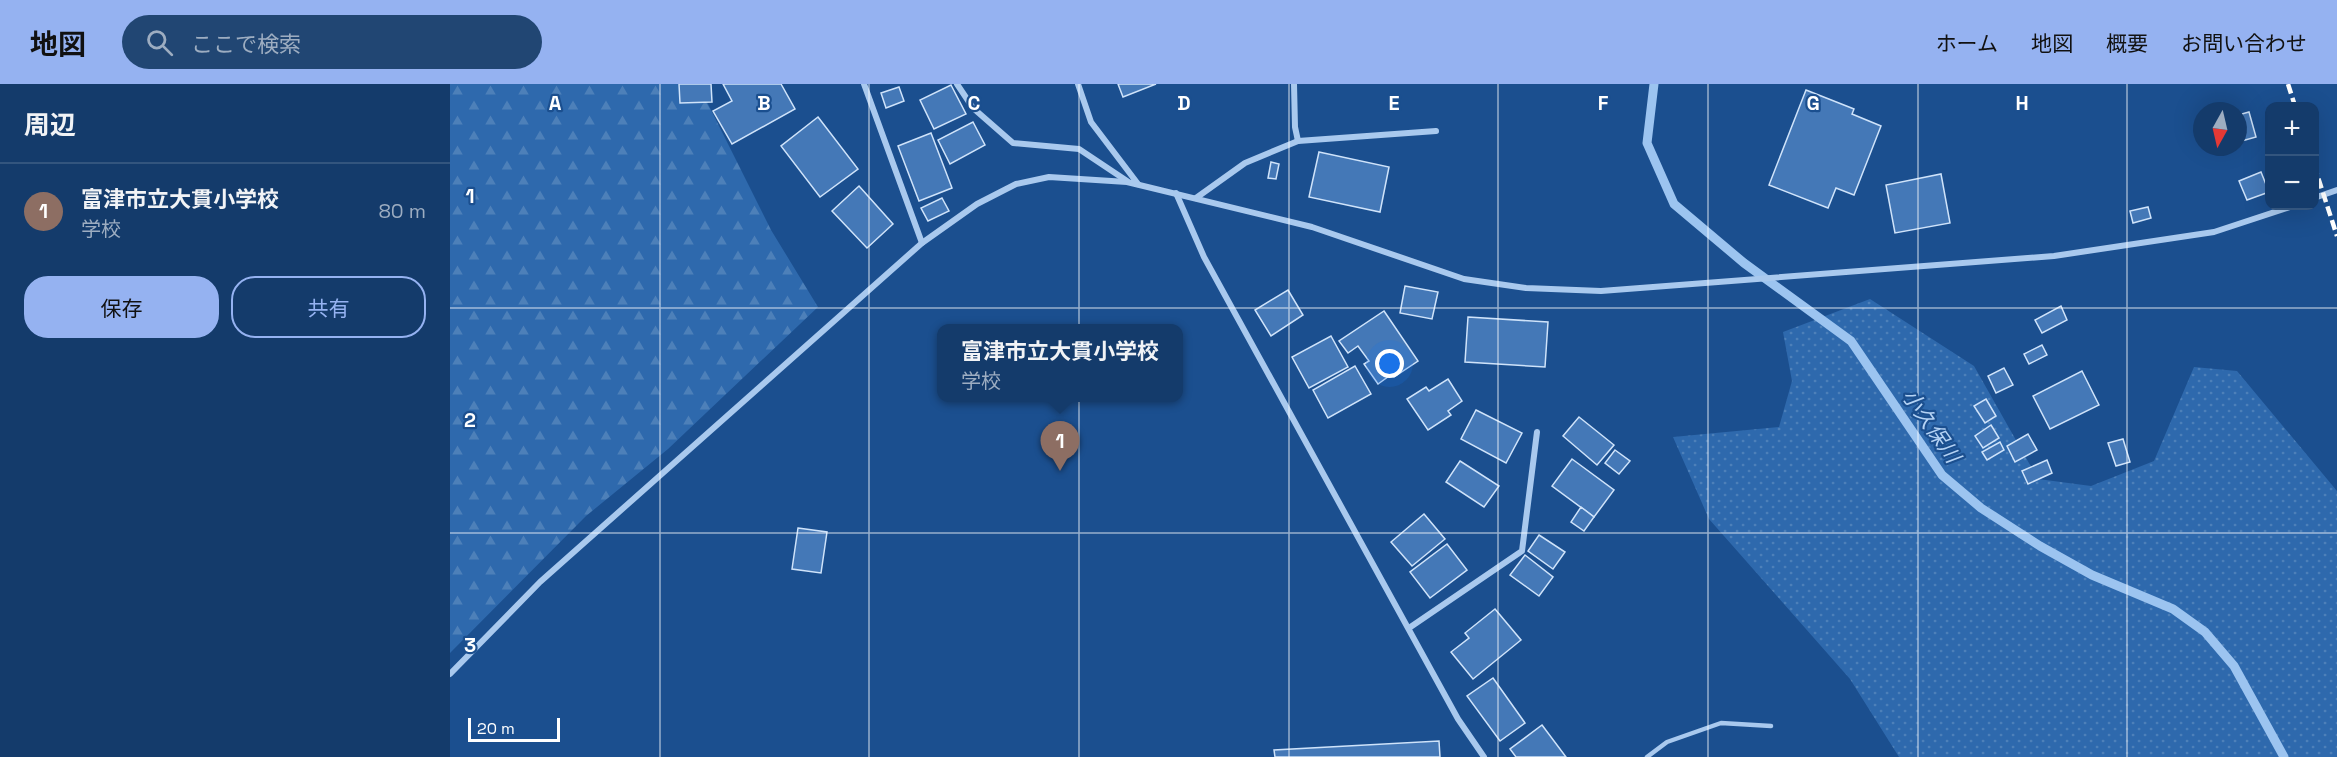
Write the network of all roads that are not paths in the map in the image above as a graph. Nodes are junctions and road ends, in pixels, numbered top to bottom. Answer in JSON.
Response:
{"nodes":[{"id":1,"x":864,"y":84,"type":"edge"},
{"id":2,"x":957,"y":84,"type":"edge"},
{"id":3,"x":1078,"y":84,"type":"edge"},
{"id":4,"x":1294,"y":84,"type":"edge"},
{"id":5,"x":1436,"y":131,"type":"dead end"},
{"id":6,"x":1298,"y":141,"type":"junction"},
{"id":7,"x":1127,"y":182,"type":"junction"},
{"id":8,"x":1138,"y":184,"type":"junction"},
{"id":9,"x":2337,"y":190,"type":"edge"},
{"id":10,"x":1176,"y":193,"type":"junction"},
{"id":11,"x":2319,"y":196,"type":"edge"},
{"id":12,"x":1196,"y":198,"type":"junction"},
{"id":13,"x":2281,"y":210,"type":"edge"},
{"id":14,"x":922,"y":243,"type":"junction"},
{"id":15,"x":1537,"y":432,"type":"dead end"},
{"id":16,"x":1409,"y":628,"type":"junction"},
{"id":17,"x":450,"y":674,"type":"edge"},
{"id":18,"x":1771,"y":726,"type":"dead end"},
{"id":19,"x":1484,"y":757,"type":"edge"},
{"id":20,"x":1647,"y":757,"type":"edge"}],
"edges":[{"from":1,"to":14,"type":"street"},
{"from":2,"to":7,"type":"street"},
{"from":3,"to":8,"type":"street"},
{"from":4,"to":6,"type":"street"},
{"from":5,"to":6,"type":"street"},
{"from":6,"to":12,"type":"street"},
{"from":7,"to":8,"type":"street"},
{"from":7,"to":14,"type":"street"},
{"from":8,"to":10,"type":"street"},
{"from":9,"to":11,"type":"street"},
{"from":10,"to":12,"type":"street"},
{"from":10,"to":16,"type":"street"},
{"from":12,"to":13,"type":"street"},
{"from":14,"to":17,"type":"street"},
{"from":15,"to":16,"type":"street"},
{"from":16,"to":19,"type":"street"},
{"from":18,"to":20,"type":"lane"}]}
